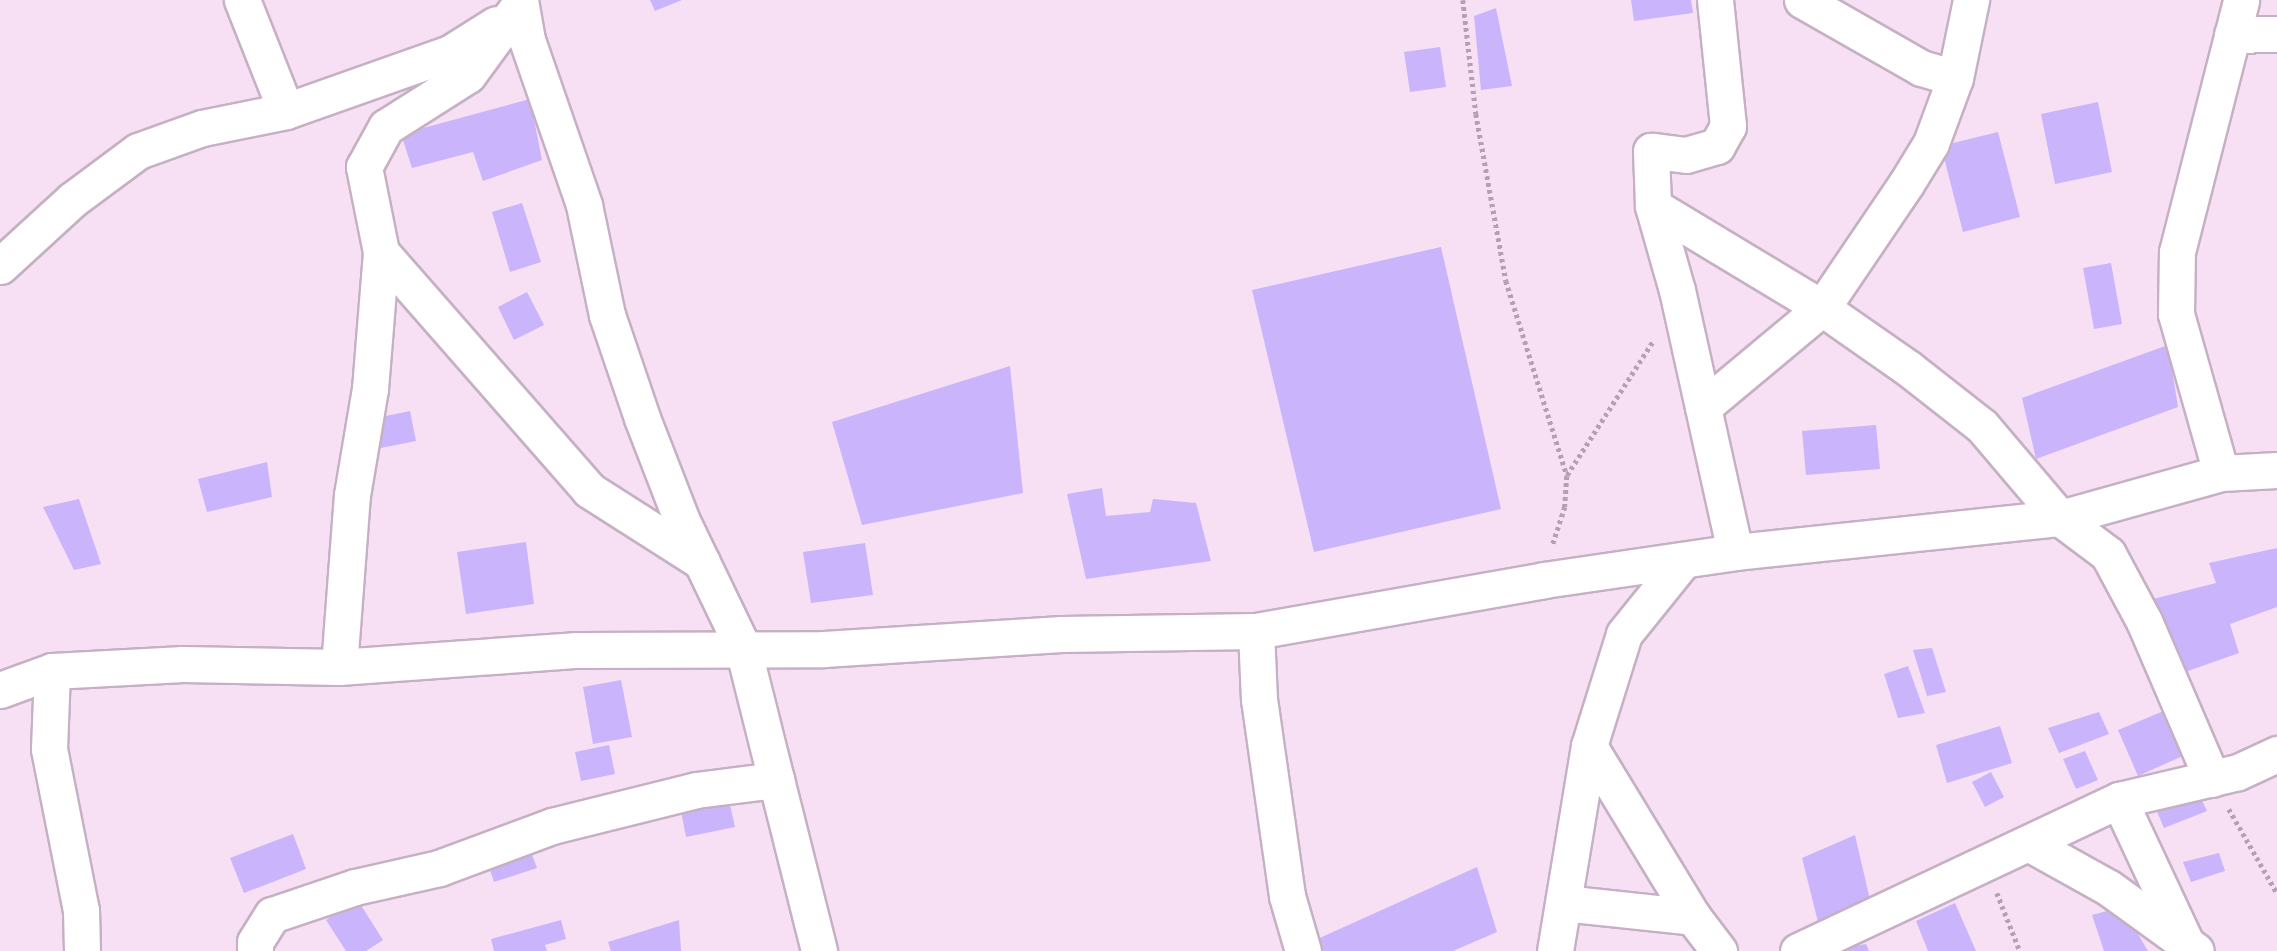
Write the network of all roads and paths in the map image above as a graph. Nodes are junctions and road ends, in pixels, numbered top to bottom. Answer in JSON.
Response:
{"nodes":[{"id":1,"x":242,"y":0,"type":"edge"},
{"id":2,"x":1464,"y":0,"type":"edge"},
{"id":3,"x":1715,"y":0,"type":"edge"},
{"id":4,"x":1802,"y":0,"type":"edge"},
{"id":5,"x":1971,"y":0,"type":"edge"},
{"id":6,"x":2241,"y":0,"type":"edge"},
{"id":7,"x":522,"y":1,"type":"edge"},
{"id":8,"x":2277,"y":34,"type":"edge"},
{"id":9,"x":2232,"y":35,"type":"junction"},
{"id":10,"x":1955,"y":78,"type":"junction"},
{"id":11,"x":286,"y":111,"type":"junction"},
{"id":12,"x":1653,"y":206,"type":"junction"},
{"id":13,"x":381,"y":252,"type":"junction"},
{"id":14,"x":0,"y":266,"type":"edge"},
{"id":15,"x":1677,"y":290,"type":"junction"},
{"id":16,"x":1822,"y":308,"type":"junction"},
{"id":17,"x":1703,"y":407,"type":"junction"},
{"id":18,"x":2277,"y":470,"type":"edge"},
{"id":19,"x":2221,"y":473,"type":"junction"},
{"id":20,"x":1567,"y":476,"type":"junction"},
{"id":21,"x":2060,"y":518,"type":"junction"},
{"id":22,"x":1735,"y":552,"type":"junction"},
{"id":23,"x":1683,"y":561,"type":"junction"},
{"id":24,"x":702,"y":562,"type":"junction"},
{"id":25,"x":1544,"y":580,"type":"junction"},
{"id":26,"x":1256,"y":631,"type":"junction"},
{"id":27,"x":743,"y":648,"type":"junction"},
{"id":28,"x":340,"y":667,"type":"junction"},
{"id":29,"x":52,"y":671,"type":"junction"},
{"id":30,"x":0,"y":690,"type":"edge"},
{"id":31,"x":1589,"y":746,"type":"junction"},
{"id":32,"x":2277,"y":754,"type":"edge"},
{"id":33,"x":2212,"y":779,"type":"junction"},
{"id":34,"x":776,"y":780,"type":"junction"},
{"id":35,"x":2119,"y":800,"type":"junction"},
{"id":36,"x":2030,"y":844,"type":"junction"},
{"id":37,"x":1987,"y":866,"type":"junction"},
{"id":38,"x":2277,"y":893,"type":"edge"},
{"id":39,"x":1563,"y":903,"type":"junction"},
{"id":40,"x":1693,"y":917,"type":"junction"},
{"id":41,"x":2190,"y":948,"type":"edge"},
{"id":42,"x":82,"y":951,"type":"edge"},
{"id":43,"x":255,"y":951,"type":"edge"},
{"id":44,"x":819,"y":951,"type":"edge"},
{"id":45,"x":1303,"y":951,"type":"edge"},
{"id":46,"x":1555,"y":951,"type":"edge"},
{"id":47,"x":1719,"y":951,"type":"edge"},
{"id":48,"x":1798,"y":951,"type":"edge"},
{"id":49,"x":2020,"y":951,"type":"edge"}],
"edges":[{"from":1,"to":11,"type":"street"},
{"from":2,"to":20,"type":"path"},
{"from":3,"to":12,"type":"street"},
{"from":4,"to":10,"type":"street"},
{"from":5,"to":10,"type":"street"},
{"from":6,"to":9,"type":"street"},
{"from":7,"to":11,"type":"street"},
{"from":7,"to":13,"type":"street"},
{"from":7,"to":24,"type":"street"},
{"from":8,"to":9,"type":"street"},
{"from":9,"to":19,"type":"street"},
{"from":10,"to":16,"type":"street"},
{"from":11,"to":14,"type":"street"},
{"from":12,"to":15,"type":"street"},
{"from":12,"to":16,"type":"street"},
{"from":13,"to":24,"type":"street"},
{"from":13,"to":28,"type":"street"},
{"from":15,"to":17,"type":"street"},
{"from":15,"to":20,"type":"path"},
{"from":16,"to":17,"type":"street"},
{"from":16,"to":21,"type":"street"},
{"from":17,"to":22,"type":"street"},
{"from":18,"to":19,"type":"street"},
{"from":19,"to":21,"type":"street"},
{"from":20,"to":25,"type":"path"},
{"from":21,"to":22,"type":"street"},
{"from":21,"to":33,"type":"street"},
{"from":22,"to":23,"type":"street"},
{"from":23,"to":25,"type":"street"},
{"from":23,"to":31,"type":"street"},
{"from":24,"to":27,"type":"street"},
{"from":25,"to":26,"type":"street"},
{"from":26,"to":27,"type":"street"},
{"from":26,"to":45,"type":"street"},
{"from":27,"to":28,"type":"street"},
{"from":27,"to":34,"type":"street"},
{"from":28,"to":29,"type":"street"},
{"from":29,"to":30,"type":"street"},
{"from":29,"to":42,"type":"street"},
{"from":31,"to":39,"type":"street"},
{"from":31,"to":40,"type":"street"},
{"from":32,"to":33,"type":"street"},
{"from":33,"to":35,"type":"street"},
{"from":33,"to":38,"type":"path"},
{"from":34,"to":43,"type":"street"},
{"from":34,"to":44,"type":"street"},
{"from":35,"to":36,"type":"street"},
{"from":35,"to":41,"type":"street"},
{"from":36,"to":37,"type":"street"},
{"from":36,"to":41,"type":"street"},
{"from":37,"to":48,"type":"street"},
{"from":37,"to":49,"type":"path"},
{"from":39,"to":40,"type":"street"},
{"from":39,"to":46,"type":"street"},
{"from":40,"to":47,"type":"street"}]}
